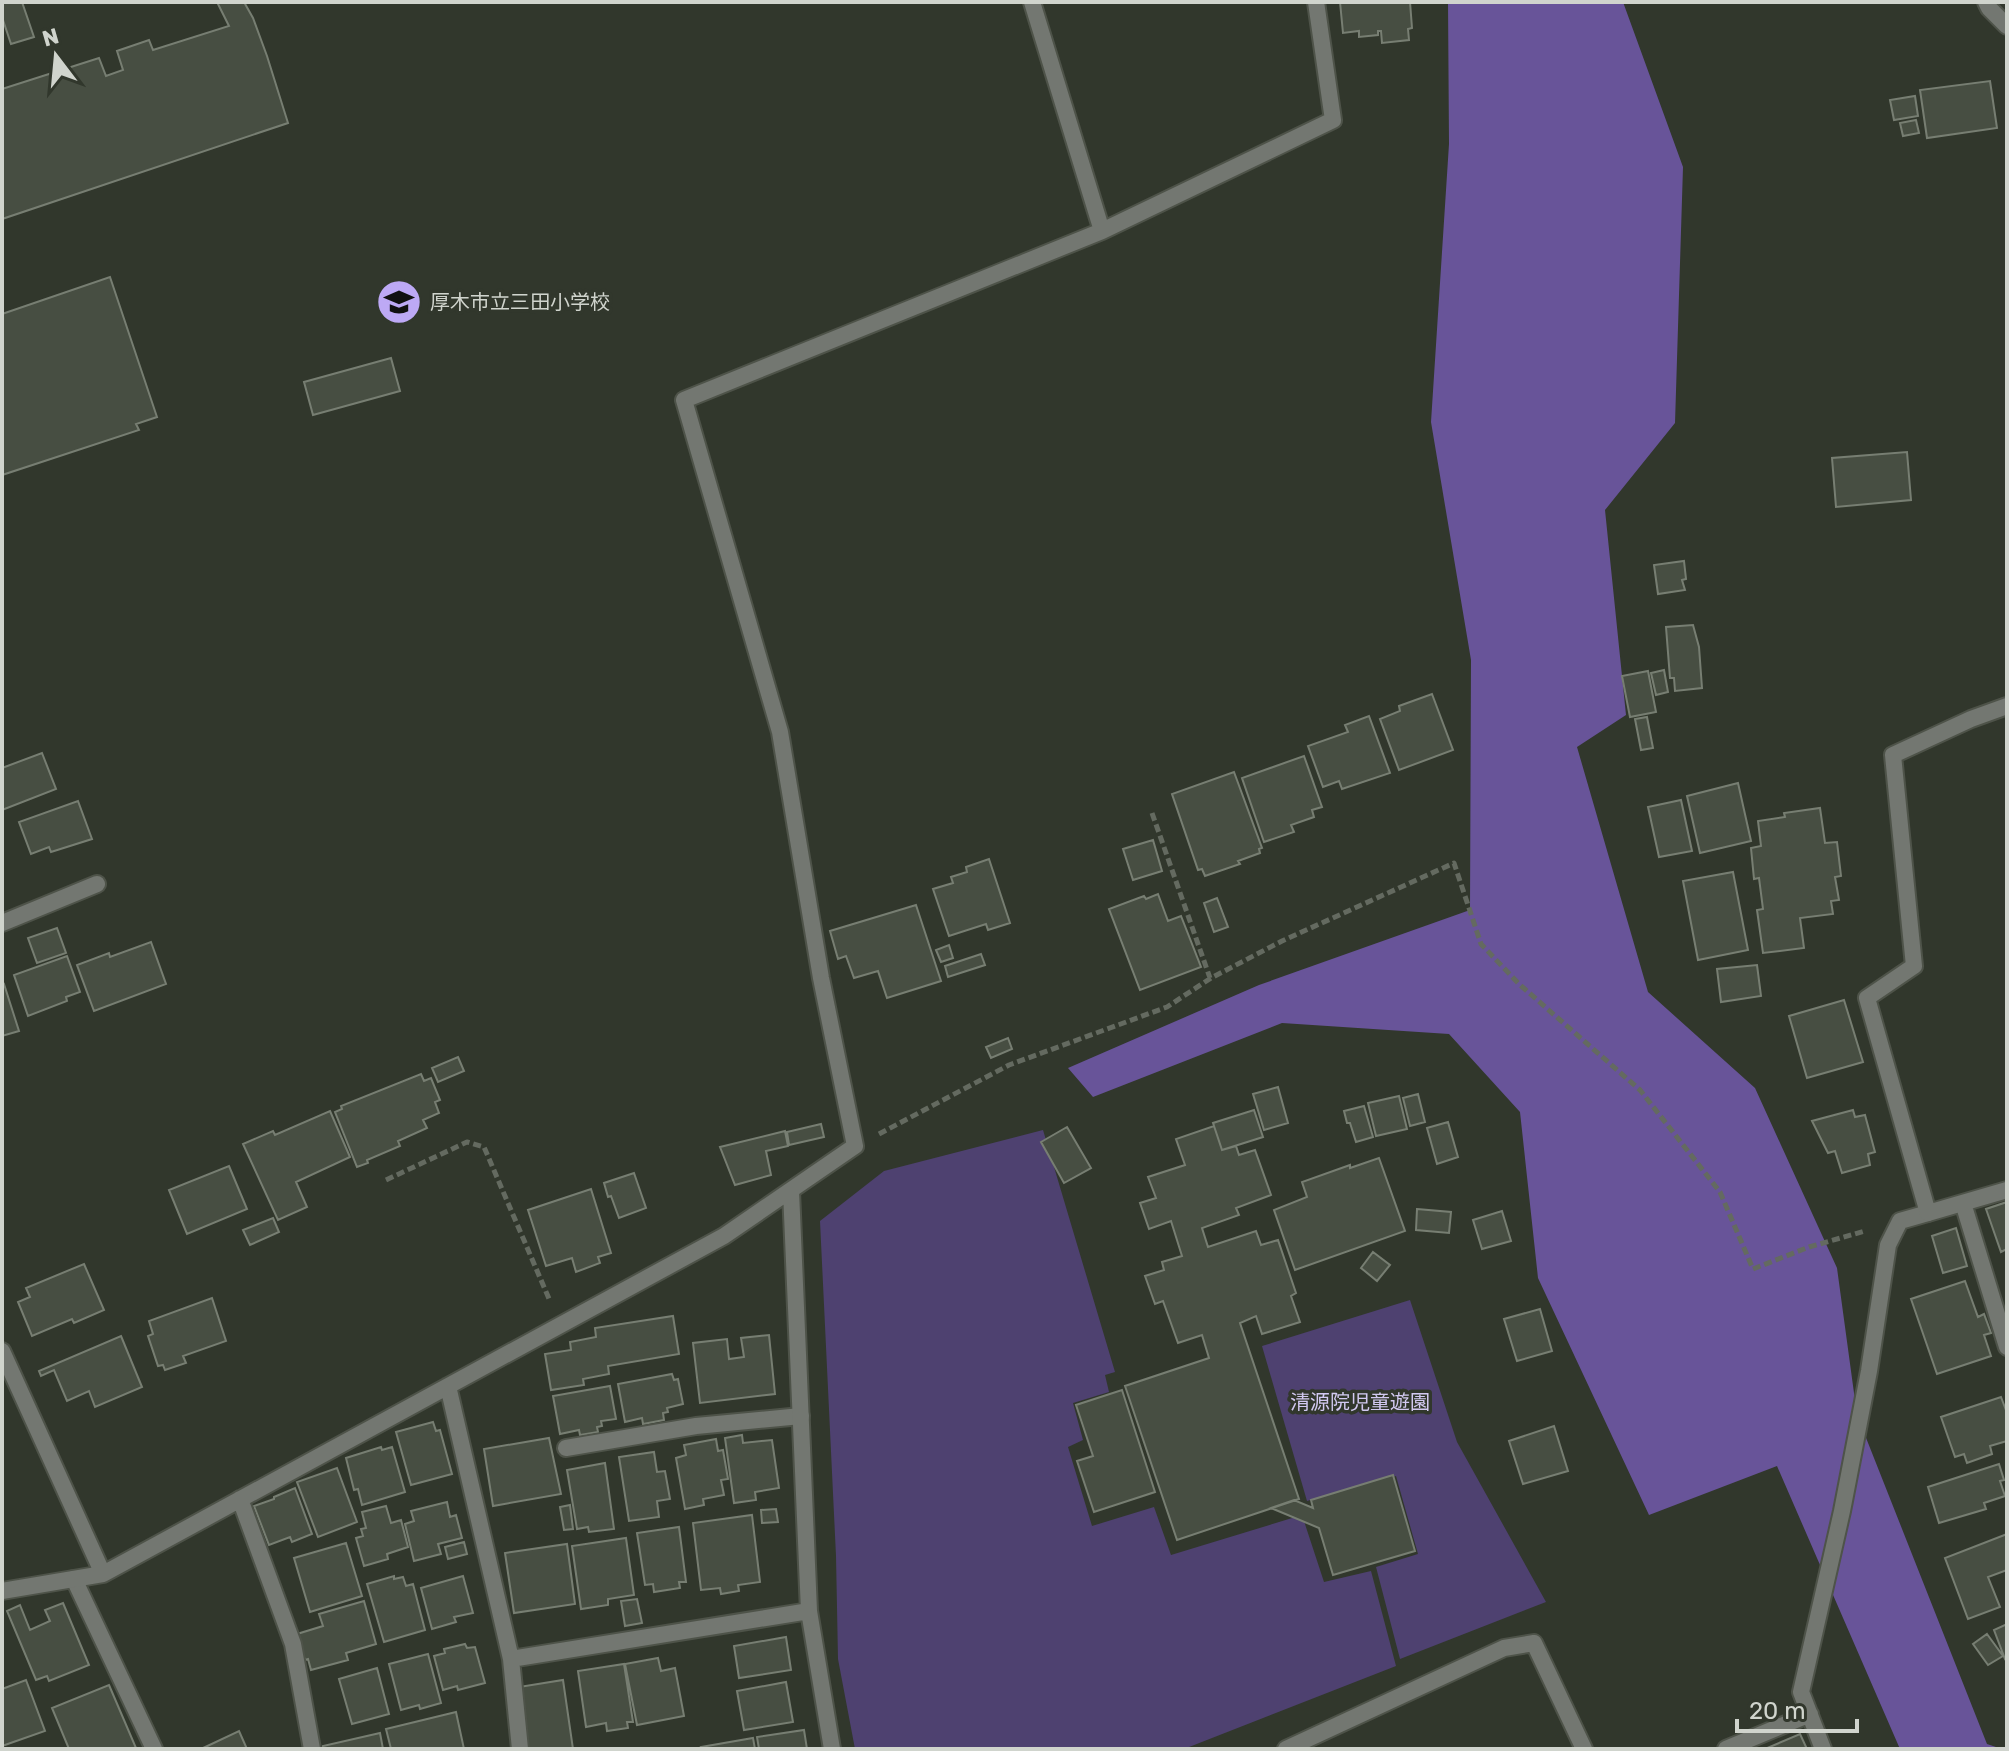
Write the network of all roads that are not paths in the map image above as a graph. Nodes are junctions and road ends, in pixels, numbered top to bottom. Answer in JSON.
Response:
{"nodes":[{"id":1,"x":1032,"y":2,"type":"edge"},
{"id":2,"x":1316,"y":2,"type":"edge"},
{"id":3,"x":1986,"y":2,"type":"edge"},
{"id":4,"x":2007,"y":26,"type":"edge"},
{"id":5,"x":1102,"y":231,"type":"junction"},
{"id":6,"x":2007,"y":706,"type":"edge"},
{"id":7,"x":97,"y":884,"type":"dead end"},
{"id":8,"x":2,"y":923,"type":"edge"},
{"id":9,"x":2007,"y":1190,"type":"edge"},
{"id":10,"x":791,"y":1191,"type":"junction"},
{"id":11,"x":1963,"y":1203,"type":"junction"},
{"id":12,"x":1928,"y":1213,"type":"junction"},
{"id":13,"x":2007,"y":1347,"type":"edge"},
{"id":14,"x":2,"y":1351,"type":"edge"},
{"id":15,"x":448,"y":1386,"type":"junction"},
{"id":16,"x":801,"y":1416,"type":"junction"},
{"id":17,"x":566,"y":1448,"type":"dead end"},
{"id":18,"x":240,"y":1499,"type":"junction"},
{"id":19,"x":103,"y":1574,"type":"junction"},
{"id":20,"x":74,"y":1579,"type":"junction"},
{"id":21,"x":2,"y":1591,"type":"edge"},
{"id":22,"x":809,"y":1611,"type":"junction"},
{"id":23,"x":511,"y":1659,"type":"junction"},
{"id":24,"x":1810,"y":1714,"type":"junction"},
{"id":25,"x":154,"y":1749,"type":"edge"},
{"id":26,"x":312,"y":1749,"type":"edge"},
{"id":27,"x":520,"y":1749,"type":"edge"},
{"id":28,"x":832,"y":1749,"type":"edge"},
{"id":29,"x":1286,"y":1749,"type":"edge"},
{"id":30,"x":1584,"y":1749,"type":"edge"},
{"id":31,"x":1726,"y":1749,"type":"edge"},
{"id":32,"x":1823,"y":1749,"type":"edge"}],
"edges":[{"from":1,"to":5,"type":"street"},
{"from":2,"to":5,"type":"street"},
{"from":3,"to":4,"type":"street"},
{"from":5,"to":10,"type":"street"},
{"from":6,"to":12,"type":"street"},
{"from":7,"to":8,"type":"street"},
{"from":9,"to":11,"type":"street"},
{"from":10,"to":15,"type":"street"},
{"from":10,"to":16,"type":"street"},
{"from":11,"to":12,"type":"street"},
{"from":11,"to":13,"type":"street"},
{"from":12,"to":24,"type":"street"},
{"from":14,"to":19,"type":"street"},
{"from":15,"to":18,"type":"street"},
{"from":15,"to":23,"type":"street"},
{"from":16,"to":17,"type":"street"},
{"from":16,"to":22,"type":"street"},
{"from":18,"to":19,"type":"street"},
{"from":18,"to":26,"type":"street"},
{"from":19,"to":20,"type":"street"},
{"from":20,"to":21,"type":"street"},
{"from":20,"to":25,"type":"street"},
{"from":22,"to":23,"type":"street"},
{"from":22,"to":28,"type":"street"},
{"from":23,"to":27,"type":"street"},
{"from":24,"to":31,"type":"street"},
{"from":24,"to":32,"type":"street"},
{"from":29,"to":30,"type":"street"}]}
